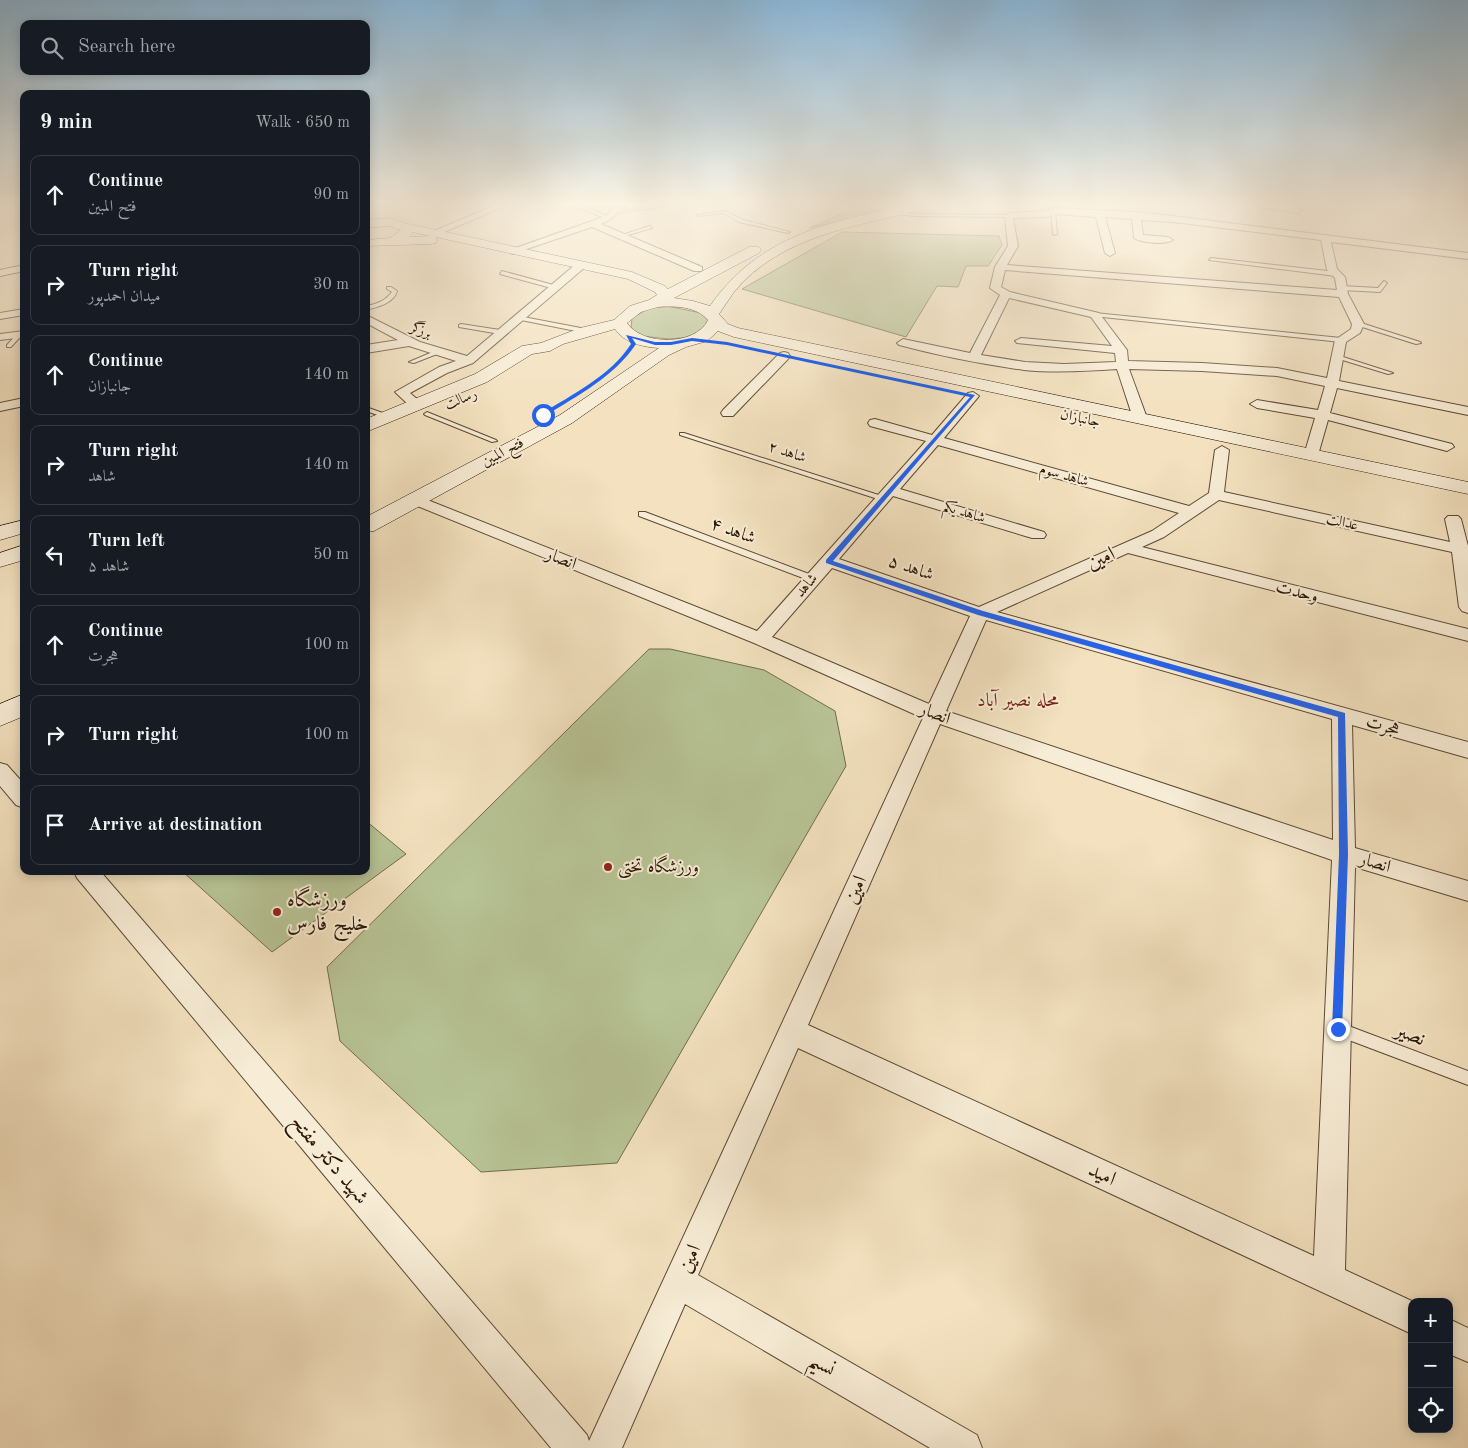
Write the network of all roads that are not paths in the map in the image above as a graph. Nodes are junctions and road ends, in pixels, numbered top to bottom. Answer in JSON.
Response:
{"nodes":[{"id":1,"x":573,"y":272,"type":"edge"},
{"id":2,"x":609,"y":272,"type":"edge"},
{"id":3,"x":679,"y":272,"type":"edge"},
{"id":4,"x":714,"y":272,"type":"edge"},
{"id":5,"x":747,"y":272,"type":"edge"},
{"id":6,"x":999,"y":272,"type":"edge"},
{"id":7,"x":1065,"y":272,"type":"edge"},
{"id":8,"x":1316,"y":272,"type":"edge"},
{"id":9,"x":1334,"y":272,"type":"edge"},
{"id":10,"x":502,"y":273,"type":"dead end"},
{"id":11,"x":1336,"y":274,"type":"junction"},
{"id":12,"x":632,"y":276,"type":"junction"},
{"id":13,"x":1384,"y":283,"type":"dead end"},
{"id":14,"x":555,"y":287,"type":"junction"},
{"id":15,"x":390,"y":288,"type":"dead end"},
{"id":16,"x":1342,"y":291,"type":"junction"},
{"id":17,"x":1006,"y":294,"type":"junction"},
{"id":18,"x":666,"y":297,"type":"junction"},
{"id":19,"x":645,"y":306,"type":"junction"},
{"id":20,"x":370,"y":307,"type":"edge"},
{"id":21,"x":20,"y":313,"type":"edge"},
{"id":22,"x":1095,"y":315,"type":"junction"},
{"id":23,"x":0,"y":316,"type":"edge"},
{"id":24,"x":714,"y":317,"type":"junction"},
{"id":25,"x":518,"y":318,"type":"junction"},
{"id":26,"x":370,"y":320,"type":"edge"},
{"id":27,"x":1358,"y":324,"type":"junction"},
{"id":28,"x":461,"y":326,"type":"dead end"},
{"id":29,"x":586,"y":331,"type":"junction"},
{"id":30,"x":500,"y":332,"type":"junction"},
{"id":31,"x":20,"y":334,"type":"edge"},
{"id":32,"x":20,"y":336,"type":"edge"},
{"id":33,"x":0,"y":337,"type":"edge"},
{"id":34,"x":1341,"y":340,"type":"junction"},
{"id":35,"x":690,"y":341,"type":"junction"},
{"id":36,"x":746,"y":341,"type":"junction"},
{"id":37,"x":1021,"y":341,"type":"dead end"},
{"id":38,"x":410,"y":342,"type":"junction"},
{"id":39,"x":625,"y":342,"type":"junction"},
{"id":40,"x":903,"y":343,"type":"dead end"},
{"id":41,"x":1418,"y":343,"type":"dead end"},
{"id":42,"x":9,"y":346,"type":"dead end"},
{"id":43,"x":370,"y":348,"type":"edge"},
{"id":44,"x":1121,"y":350,"type":"junction"},
{"id":45,"x":435,"y":353,"type":"junction"},
{"id":46,"x":784,"y":356,"type":"junction"},
{"id":47,"x":1338,"y":357,"type":"junction"},
{"id":48,"x":973,"y":358,"type":"junction"},
{"id":49,"x":469,"y":360,"type":"junction"},
{"id":50,"x":412,"y":362,"type":"dead end"},
{"id":51,"x":1122,"y":365,"type":"junction"},
{"id":52,"x":1390,"y":373,"type":"dead end"},
{"id":53,"x":1332,"y":383,"type":"junction"},
{"id":54,"x":973,"y":396,"type":"junction"},
{"id":55,"x":20,"y":403,"type":"edge"},
{"id":56,"x":1257,"y":404,"type":"dead end"},
{"id":57,"x":0,"y":408,"type":"edge"},
{"id":58,"x":370,"y":410,"type":"edge"},
{"id":59,"x":422,"y":410,"type":"junction"},
{"id":60,"x":1468,"y":411,"type":"edge"},
{"id":61,"x":728,"y":413,"type":"dead end"},
{"id":62,"x":1323,"y":415,"type":"junction"},
{"id":63,"x":389,"y":416,"type":"junction"},
{"id":64,"x":1140,"y":418,"type":"junction"},
{"id":65,"x":875,"y":423,"type":"dead end"},
{"id":66,"x":370,"y":424,"type":"edge"},
{"id":67,"x":682,"y":434,"type":"dead end"},
{"id":68,"x":370,"y":436,"type":"edge"},
{"id":69,"x":935,"y":440,"type":"junction"},
{"id":70,"x":494,"y":442,"type":"junction"},
{"id":71,"x":1447,"y":447,"type":"dead end"},
{"id":72,"x":1222,"y":450,"type":"junction"},
{"id":73,"x":1311,"y":455,"type":"junction"},
{"id":74,"x":1468,"y":488,"type":"edge"},
{"id":75,"x":887,"y":494,"type":"junction"},
{"id":76,"x":1216,"y":495,"type":"junction"},
{"id":77,"x":415,"y":500,"type":"junction"},
{"id":78,"x":1468,"y":503,"type":"edge"},
{"id":79,"x":370,"y":507,"type":"edge"},
{"id":80,"x":1192,"y":512,"type":"junction"},
{"id":81,"x":642,"y":514,"type":"dead end"},
{"id":82,"x":1453,"y":519,"type":"dead end"},
{"id":83,"x":370,"y":524,"type":"edge"},
{"id":84,"x":20,"y":527,"type":"edge"},
{"id":85,"x":0,"y":534,"type":"edge"},
{"id":86,"x":1038,"y":535,"type":"dead end"},
{"id":87,"x":1126,"y":548,"type":"junction"},
{"id":88,"x":1464,"y":550,"type":"edge"},
{"id":89,"x":20,"y":553,"type":"edge"},
{"id":90,"x":0,"y":560,"type":"edge"},
{"id":91,"x":829,"y":561,"type":"junction"},
{"id":92,"x":814,"y":579,"type":"junction"},
{"id":93,"x":1468,"y":607,"type":"edge"},
{"id":94,"x":980,"y":613,"type":"junction"},
{"id":95,"x":1468,"y":635,"type":"edge"},
{"id":96,"x":760,"y":640,"type":"junction"},
{"id":97,"x":20,"y":688,"type":"edge"},
{"id":98,"x":0,"y":698,"type":"edge"},
{"id":99,"x":20,"y":706,"type":"edge"},
{"id":100,"x":935,"y":715,"type":"junction"},
{"id":101,"x":1342,"y":715,"type":"junction"},
{"id":102,"x":0,"y":716,"type":"edge"},
{"id":103,"x":1468,"y":750,"type":"edge"},
{"id":104,"x":0,"y":771,"type":"edge"},
{"id":105,"x":20,"y":794,"type":"edge"},
{"id":106,"x":1344,"y":854,"type":"junction"},
{"id":107,"x":88,"y":875,"type":"edge"},
{"id":108,"x":1468,"y":891,"type":"edge"},
{"id":109,"x":1338,"y":1029,"type":"junction"},
{"id":110,"x":792,"y":1031,"type":"junction"},
{"id":111,"x":1468,"y":1078,"type":"edge"},
{"id":112,"x":1329,"y":1280,"type":"junction"},
{"id":113,"x":679,"y":1282,"type":"junction"},
{"id":114,"x":1408,"y":1316,"type":"edge"},
{"id":115,"x":1453,"y":1338,"type":"edge"},
{"id":116,"x":1468,"y":1344,"type":"edge"},
{"id":117,"x":574,"y":1448,"type":"edge"},
{"id":118,"x":604,"y":1448,"type":"edge"},
{"id":119,"x":964,"y":1448,"type":"edge"}],
"edges":[{"from":1,"to":14,"type":"street"},
{"from":2,"to":12,"type":"street"},
{"from":3,"to":12,"type":"street"},
{"from":4,"to":18,"type":"street"},
{"from":5,"to":24,"type":"street"},
{"from":6,"to":17,"type":"street"},
{"from":7,"to":16,"type":"street"},
{"from":8,"to":11,"type":"lane"},
{"from":9,"to":11,"type":"street"},
{"from":10,"to":14,"type":"lane"},
{"from":11,"to":16,"type":"street"},
{"from":12,"to":18,"type":"street"},
{"from":13,"to":16,"type":"lane"},
{"from":14,"to":25,"type":"street"},
{"from":15,"to":20,"type":"lane"},
{"from":16,"to":27,"type":"street"},
{"from":17,"to":22,"type":"street"},
{"from":17,"to":48,"type":"street"},
{"from":18,"to":19,"type":"street"},
{"from":19,"to":24,"type":"street","name":"جانبازان"},
{"from":19,"to":39,"type":"street","name":"فتح المبین"},
{"from":21,"to":23,"type":"street"},
{"from":22,"to":34,"type":"lane"},
{"from":22,"to":44,"type":"street"},
{"from":24,"to":35,"type":"street","name":"فتح المبین"},
{"from":24,"to":36,"type":"street","name":"جانبازان"},
{"from":25,"to":29,"type":"lane"},
{"from":25,"to":30,"type":"street"},
{"from":26,"to":38,"type":"street","name":"برزگر"},
{"from":27,"to":34,"type":"street"},
{"from":27,"to":41,"type":"lane"},
{"from":28,"to":30,"type":"lane"},
{"from":29,"to":39,"type":"street","name":"رسالت"},
{"from":29,"to":59,"type":"street","name":"رسالت"},
{"from":30,"to":49,"type":"street"},
{"from":31,"to":33,"type":"street"},
{"from":32,"to":42,"type":"lane"},
{"from":34,"to":47,"type":"street"},
{"from":35,"to":36,"type":"street","name":"جانبازان"},
{"from":35,"to":39,"type":"street","name":"جانبازان"},
{"from":35,"to":77,"type":"street","name":"فتح المبین"},
{"from":36,"to":46,"type":"street","name":"جانبازان"},
{"from":36,"to":64,"type":"street","name":"جانبازان"},
{"from":37,"to":44,"type":"street"},
{"from":38,"to":43,"type":"street"},
{"from":38,"to":45,"type":"street","name":"برزگر"},
{"from":39,"to":70,"type":"street","name":"فتح المبین"},
{"from":40,"to":48,"type":"street"},
{"from":44,"to":51,"type":"street"},
{"from":45,"to":49,"type":"street","name":"برزگر"},
{"from":45,"to":50,"type":"lane"},
{"from":46,"to":54,"type":"street","name":"جانبازان"},
{"from":46,"to":61,"type":"street"},
{"from":47,"to":52,"type":"lane"},
{"from":47,"to":53,"type":"street"},
{"from":48,"to":51,"type":"street"},
{"from":49,"to":59,"type":"street"},
{"from":51,"to":53,"type":"street"},
{"from":51,"to":64,"type":"street"},
{"from":53,"to":60,"type":"street"},
{"from":53,"to":62,"type":"street"},
{"from":54,"to":69,"type":"street","name":"شاهد"},
{"from":54,"to":72,"type":"street","name":"جانبازان"},
{"from":55,"to":57,"type":"street"},
{"from":56,"to":62,"type":"street"},
{"from":58,"to":63,"type":"lane"},
{"from":59,"to":63,"type":"street","name":"رسالت"},
{"from":59,"to":68,"type":"street","name":"رسالت"},
{"from":59,"to":70,"type":"lane"},
{"from":62,"to":71,"type":"street"},
{"from":62,"to":73,"type":"street"},
{"from":63,"to":66,"type":"street","name":"رسالت"},
{"from":64,"to":73,"type":"street","name":"جانبازان"},
{"from":65,"to":69,"type":"street","name":"شاهد سوم"},
{"from":67,"to":75,"type":"lane","name":"شاهد ۲"},
{"from":69,"to":75,"type":"street","name":"شاهد"},
{"from":69,"to":80,"type":"street","name":"شاهد سوم"},
{"from":70,"to":79,"type":"street","name":"فتح المبین"},
{"from":72,"to":76,"type":"street"},
{"from":72,"to":78,"type":"street","name":"جانبازان"},
{"from":73,"to":74,"type":"street","name":"جانبازان"},
{"from":75,"to":86,"type":"street","name":"شاهد یکم"},
{"from":75,"to":91,"type":"street","name":"شاهد"},
{"from":76,"to":80,"type":"street","name":"امین"},
{"from":76,"to":88,"type":"street","name":"عدالت"},
{"from":77,"to":83,"type":"street","name":"فتح المبین"},
{"from":77,"to":96,"type":"street","name":"انصار"},
{"from":80,"to":87,"type":"street","name":"امین"},
{"from":81,"to":92,"type":"lane","name":"شاهد ۴"},
{"from":82,"to":88,"type":"street"},
{"from":84,"to":85,"type":"street"},
{"from":87,"to":94,"type":"street","name":"امین"},
{"from":87,"to":95,"type":"street","name":"وحدت"},
{"from":88,"to":93,"type":"street"},
{"from":89,"to":90,"type":"street"},
{"from":91,"to":92,"type":"street","name":"شاهد"},
{"from":91,"to":94,"type":"street","name":"شاهد ۵"},
{"from":92,"to":96,"type":"street","name":"شاهد"},
{"from":94,"to":100,"type":"street","name":"امین"},
{"from":94,"to":101,"type":"street","name":"هجرت"},
{"from":96,"to":100,"type":"street","name":"انصار"},
{"from":97,"to":98,"type":"street"},
{"from":99,"to":102,"type":"street"},
{"from":100,"to":106,"type":"street","name":"انصار"},
{"from":100,"to":110,"type":"street","name":"امین"},
{"from":101,"to":103,"type":"street","name":"هجرت"},
{"from":101,"to":106,"type":"street"},
{"from":104,"to":105,"type":"street"},
{"from":106,"to":108,"type":"street","name":"انصار"},
{"from":106,"to":109,"type":"street"},
{"from":107,"to":117,"type":"street","name":"شهید دکتر مفتح"},
{"from":109,"to":111,"type":"lane","name":"نصیر"},
{"from":109,"to":112,"type":"street"},
{"from":110,"to":112,"type":"street","name":"امید"},
{"from":110,"to":113,"type":"street","name":"امین"},
{"from":112,"to":114,"type":"street","name":"امید"},
{"from":113,"to":118,"type":"street","name":"امین"},
{"from":113,"to":119,"type":"street","name":"نسیم"},
{"from":115,"to":116,"type":"street"}]}
